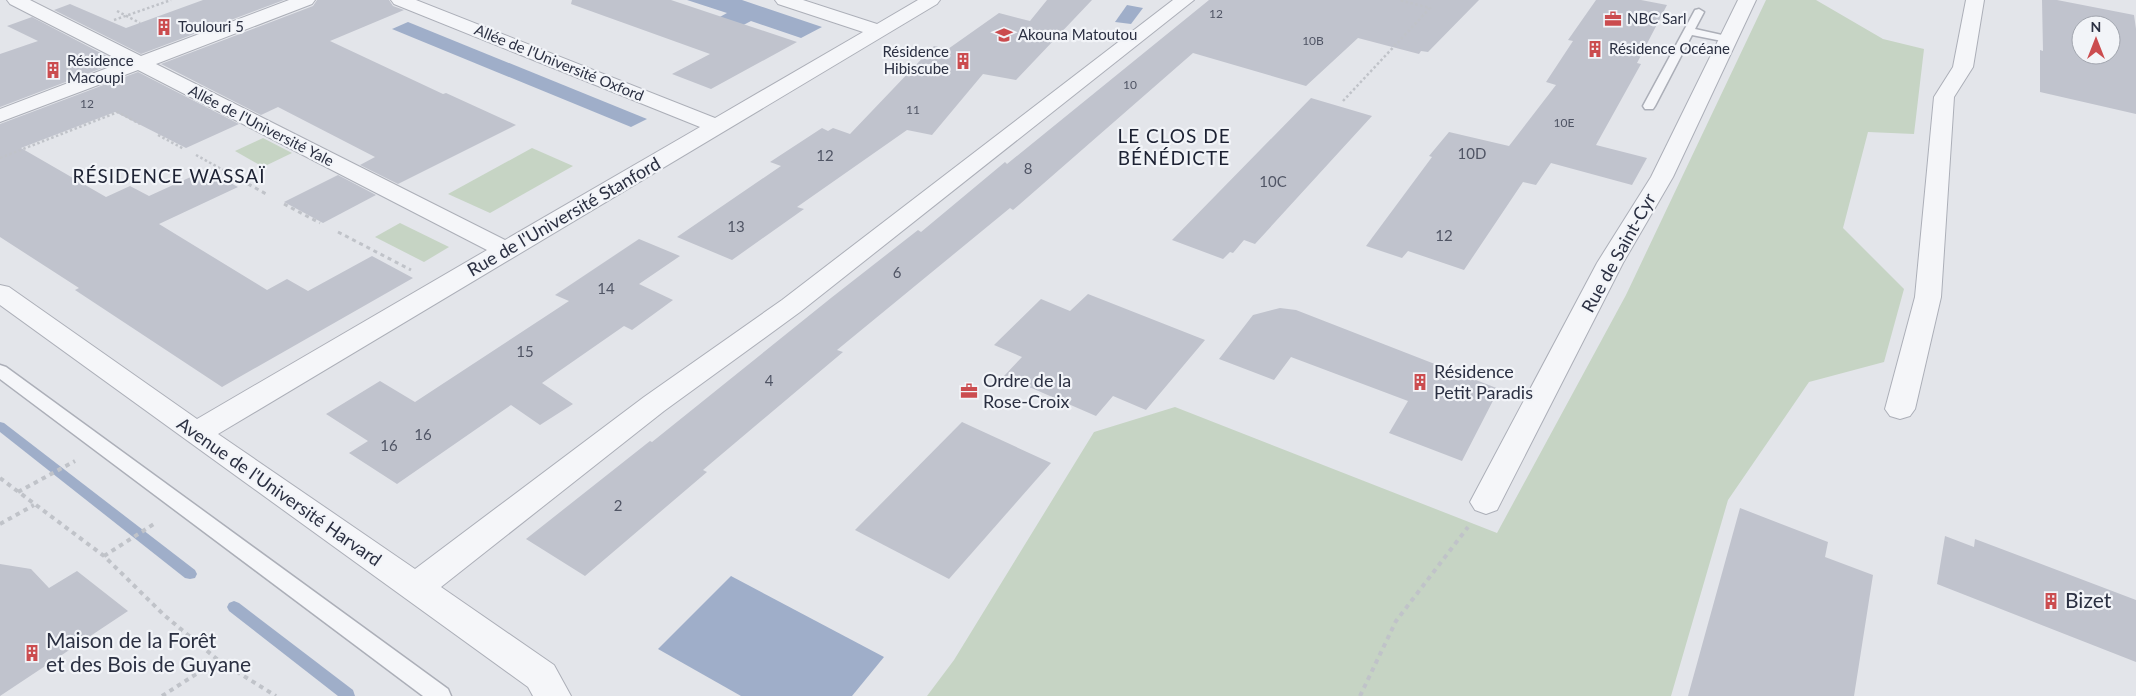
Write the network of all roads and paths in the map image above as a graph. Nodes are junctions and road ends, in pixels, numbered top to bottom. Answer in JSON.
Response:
{"nodes":[{"id":1,"x":16,"y":0,"type":"edge"},
{"id":2,"x":171,"y":0,"type":"edge"},
{"id":3,"x":306,"y":0,"type":"edge"},
{"id":4,"x":400,"y":0,"type":"edge"},
{"id":5,"x":784,"y":0,"type":"edge"},
{"id":6,"x":931,"y":0,"type":"edge"},
{"id":7,"x":1185,"y":0,"type":"edge"},
{"id":8,"x":1399,"y":0,"type":"edge"},
{"id":9,"x":1747,"y":0,"type":"edge"},
{"id":10,"x":1975,"y":0,"type":"edge"},
{"id":11,"x":117,"y":11,"type":"dead end"},
{"id":12,"x":1699,"y":12,"type":"dead end"},
{"id":13,"x":125,"y":16,"type":"junction"},
{"id":14,"x":140,"y":23,"type":"dead end"},
{"id":15,"x":69,"y":28,"type":"junction"},
{"id":16,"x":880,"y":31,"type":"junction"},
{"id":17,"x":1688,"y":31,"type":"junction"},
{"id":18,"x":1727,"y":39,"type":"junction"},
{"id":19,"x":139,"y":64,"type":"junction"},
{"id":20,"x":1343,"y":101,"type":"dead end"},
{"id":21,"x":1649,"y":106,"type":"dead end"},
{"id":22,"x":0,"y":116,"type":"edge"},
{"id":23,"x":140,"y":124,"type":"dead end"},
{"id":24,"x":719,"y":127,"type":"junction"},
{"id":25,"x":158,"y":135,"type":"dead end"},
{"id":26,"x":184,"y":149,"type":"dead end"},
{"id":27,"x":196,"y":155,"type":"dead end"},
{"id":28,"x":0,"y":158,"type":"edge"},
{"id":29,"x":268,"y":195,"type":"dead end"},
{"id":30,"x":284,"y":204,"type":"dead end"},
{"id":31,"x":320,"y":223,"type":"dead end"},
{"id":32,"x":338,"y":232,"type":"dead end"},
{"id":33,"x":507,"y":251,"type":"junction"},
{"id":34,"x":412,"y":271,"type":"dead end"},
{"id":35,"x":0,"y":293,"type":"edge"},
{"id":36,"x":0,"y":371,"type":"edge"},
{"id":37,"x":1900,"y":409,"type":"dead end"},
{"id":38,"x":196,"y":433,"type":"junction"},
{"id":39,"x":82,"y":457,"type":"dead end"},
{"id":40,"x":0,"y":478,"type":"edge"},
{"id":41,"x":18,"y":492,"type":"junction"},
{"id":42,"x":1486,"y":502,"type":"joint"},
{"id":43,"x":34,"y":505,"type":"junction"},
{"id":44,"x":164,"y":518,"type":"dead end"},
{"id":45,"x":0,"y":524,"type":"edge"},
{"id":46,"x":104,"y":556,"type":"junction"},
{"id":47,"x":415,"y":588,"type":"junction"},
{"id":48,"x":218,"y":660,"type":"junction"},
{"id":49,"x":162,"y":696,"type":"edge"},
{"id":50,"x":276,"y":696,"type":"edge"},
{"id":51,"x":440,"y":696,"type":"edge"},
{"id":52,"x":553,"y":696,"type":"edge"},
{"id":53,"x":1360,"y":696,"type":"edge"}],
"edges":[{"from":1,"to":15,"type":"street","name":"Allée de l'Université Yale"},
{"from":2,"to":13,"type":"path"},
{"from":3,"to":19,"type":"street"},
{"from":4,"to":24,"type":"street","name":"Allée de l'Université Oxford"},
{"from":5,"to":16,"type":"street"},
{"from":6,"to":16,"type":"street","name":"Rue de l'Université Stanford"},
{"from":7,"to":47,"type":"street"},
{"from":8,"to":20,"type":"path"},
{"from":9,"to":18,"type":"street","name":"Rue de Saint-Cyr"},
{"from":10,"to":37,"type":"street"},
{"from":11,"to":13,"type":"path"},
{"from":12,"to":17,"type":"lane"},
{"from":13,"to":14,"type":"path"},
{"from":13,"to":15,"type":"path"},
{"from":15,"to":19,"type":"street","name":"Allée de l'Université Yale"},
{"from":16,"to":24,"type":"street","name":"Rue de l'Université Stanford"},
{"from":17,"to":18,"type":"lane"},
{"from":17,"to":21,"type":"lane"},
{"from":18,"to":42,"type":"street","name":"Rue de Saint-Cyr"},
{"from":19,"to":22,"type":"street"},
{"from":19,"to":33,"type":"street","name":"Allée de l'Université Yale"},
{"from":23,"to":28,"type":"path"},
{"from":24,"to":33,"type":"street","name":"Rue de l'Université Stanford"},
{"from":25,"to":26,"type":"path"},
{"from":27,"to":29,"type":"path"},
{"from":30,"to":31,"type":"path"},
{"from":32,"to":34,"type":"path"},
{"from":33,"to":38,"type":"street","name":"Rue de l'Université Stanford"},
{"from":35,"to":38,"type":"street","name":"Avenue de l'Université Harvard"},
{"from":36,"to":51,"type":"lane"},
{"from":38,"to":47,"type":"street","name":"Avenue de l'Université Harvard"},
{"from":39,"to":41,"type":"path"},
{"from":40,"to":41,"type":"path"},
{"from":41,"to":43,"type":"path"},
{"from":42,"to":53,"type":"path"},
{"from":43,"to":45,"type":"path"},
{"from":43,"to":46,"type":"path"},
{"from":44,"to":46,"type":"path"},
{"from":46,"to":48,"type":"path"},
{"from":47,"to":52,"type":"street","name":"Avenue de l'Université Harvard"},
{"from":48,"to":49,"type":"path"},
{"from":48,"to":50,"type":"path"}]}
